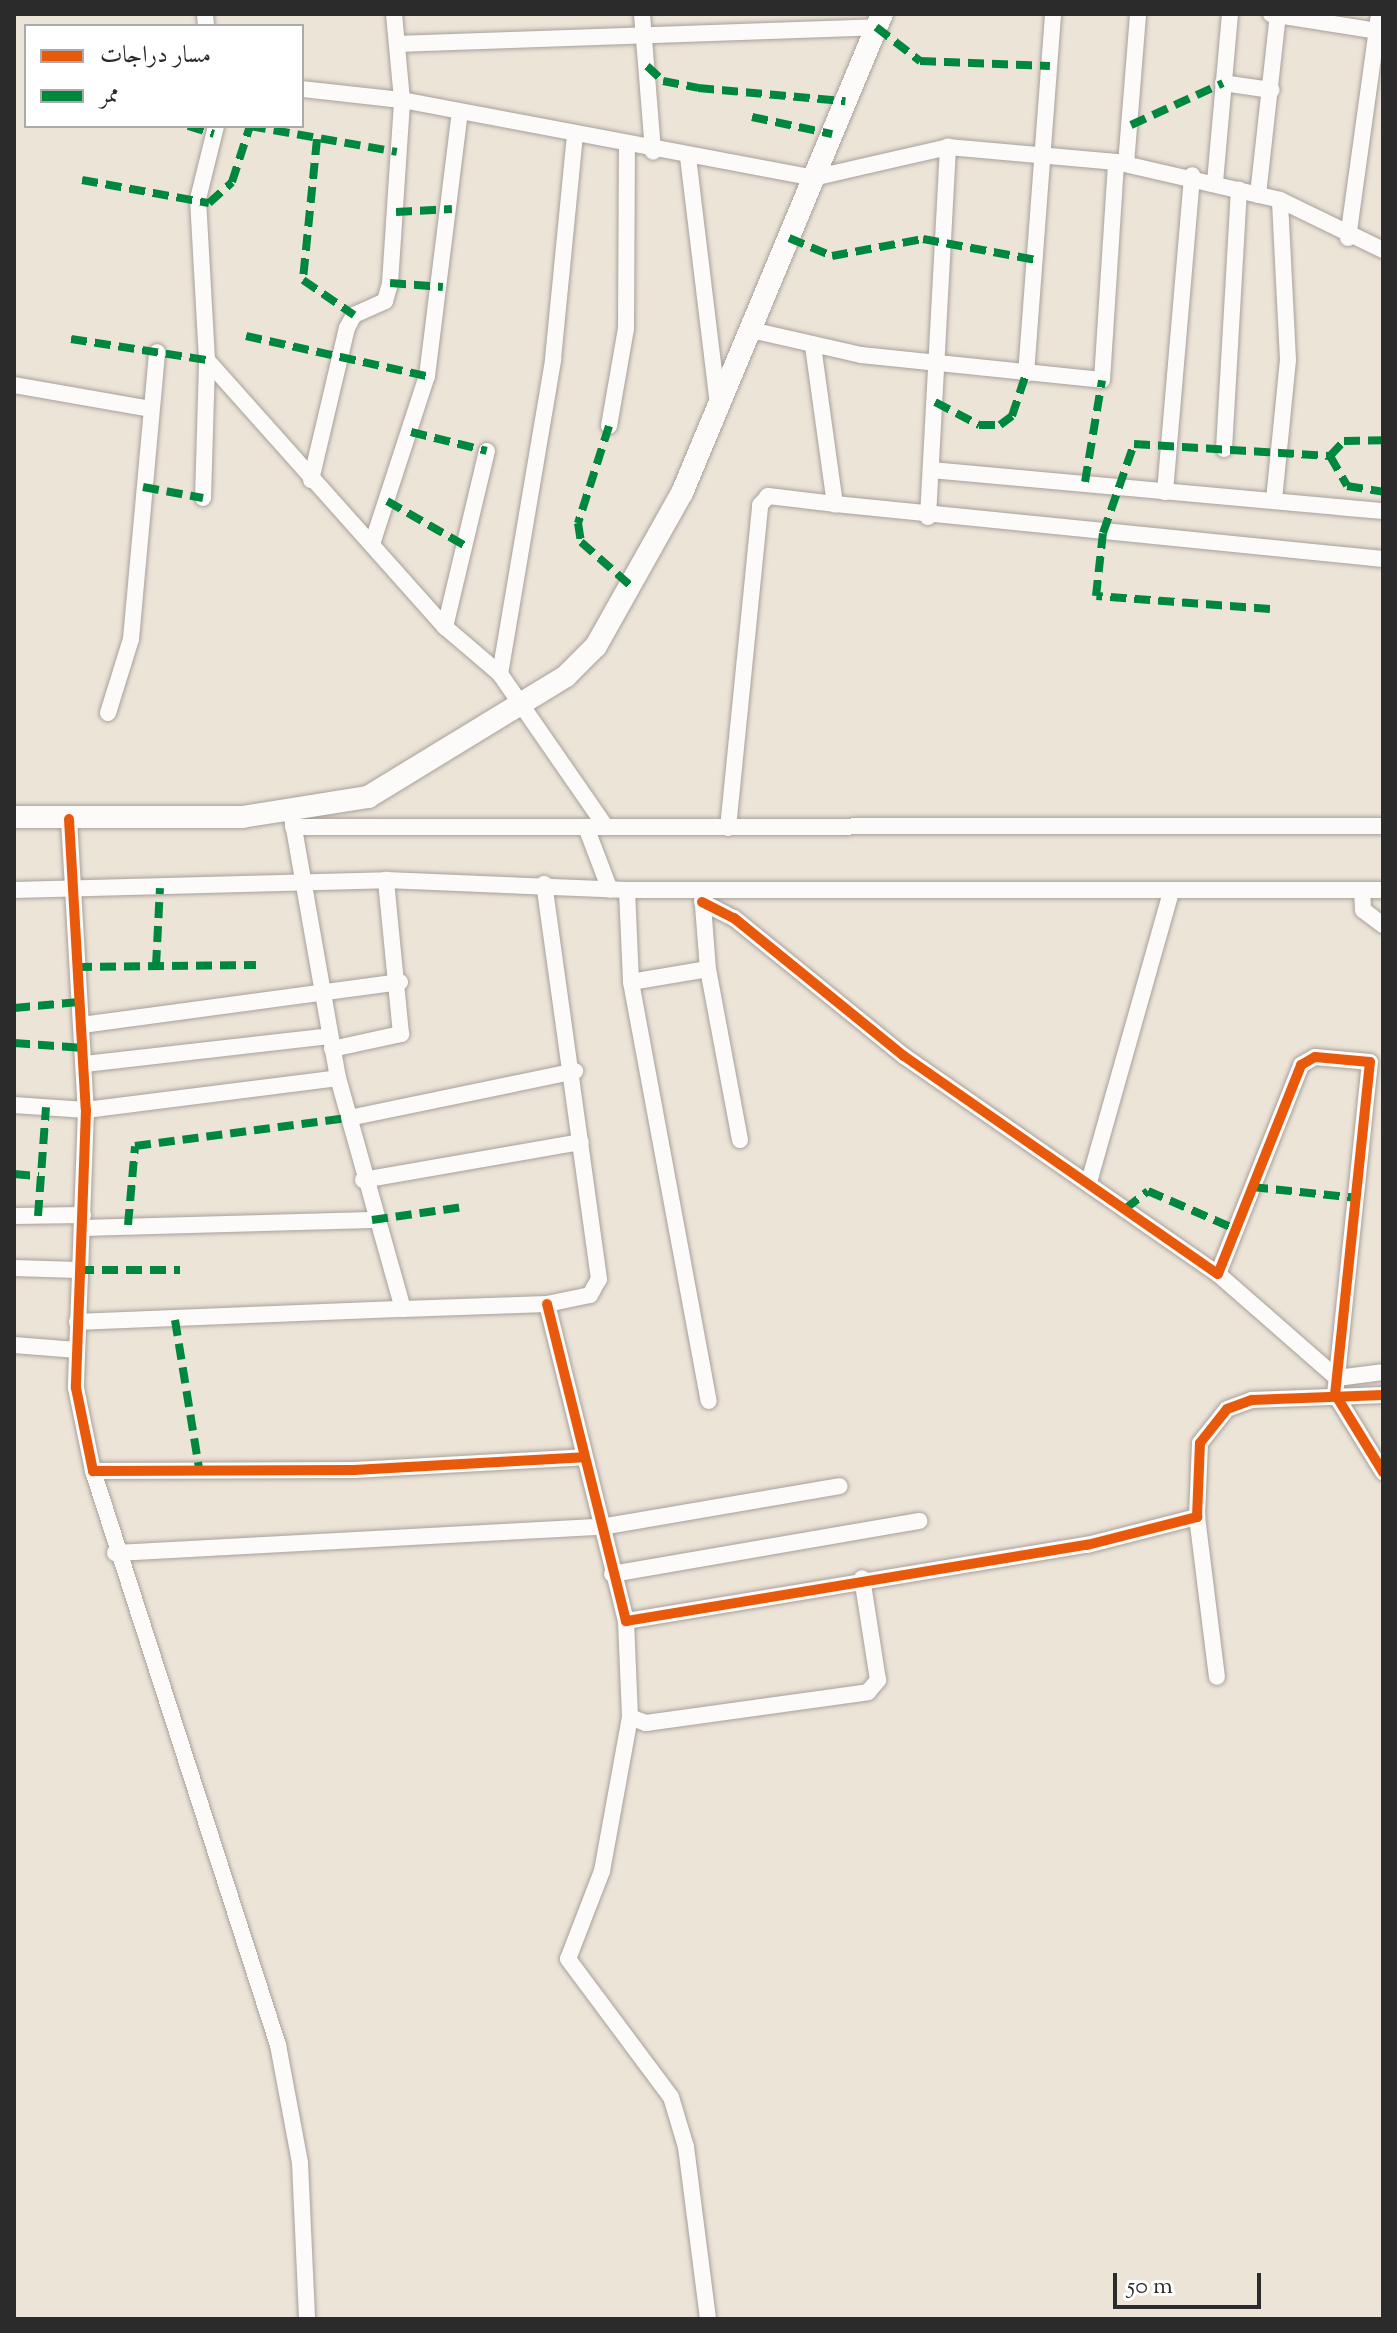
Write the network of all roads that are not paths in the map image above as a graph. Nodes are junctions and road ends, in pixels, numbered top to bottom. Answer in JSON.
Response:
{"nodes":[{"id":1,"x":394,"y":14,"type":"edge"},
{"id":2,"x":642,"y":14,"type":"edge"},
{"id":3,"x":1053,"y":14,"type":"edge"},
{"id":4,"x":1138,"y":14,"type":"edge"},
{"id":5,"x":1230,"y":14,"type":"edge"},
{"id":6,"x":1269,"y":14,"type":"edge"},
{"id":7,"x":1278,"y":14,"type":"edge"},
{"id":8,"x":1325,"y":18,"type":"edge"},
{"id":9,"x":879,"y":21,"type":"edge"},
{"id":10,"x":1378,"y":22,"type":"edge"},
{"id":11,"x":645,"y":36,"type":"junction"},
{"id":12,"x":397,"y":44,"type":"junction"},
{"id":13,"x":1223,"y":83,"type":"junction"},
{"id":14,"x":304,"y":89,"type":"edge"},
{"id":15,"x":1271,"y":90,"type":"junction"},
{"id":16,"x":402,"y":100,"type":"junction"},
{"id":17,"x":460,"y":112,"type":"junction"},
{"id":18,"x":216,"y":128,"type":"edge"},
{"id":19,"x":575,"y":136,"type":"junction"},
{"id":20,"x":948,"y":147,"type":"junction"},
{"id":21,"x":627,"y":148,"type":"junction"},
{"id":22,"x":653,"y":152,"type":"junction"},
{"id":23,"x":1044,"y":152,"type":"junction"},
{"id":24,"x":688,"y":157,"type":"junction"},
{"id":25,"x":1121,"y":163,"type":"junction"},
{"id":26,"x":1192,"y":175,"type":"junction"},
{"id":27,"x":813,"y":178,"type":"junction"},
{"id":28,"x":1215,"y":182,"type":"junction"},
{"id":29,"x":1239,"y":189,"type":"junction"},
{"id":30,"x":1258,"y":195,"type":"junction"},
{"id":31,"x":1280,"y":200,"type":"junction"},
{"id":32,"x":1348,"y":238,"type":"junction"},
{"id":33,"x":1383,"y":250,"type":"edge"},
{"id":34,"x":751,"y":330,"type":"junction"},
{"id":35,"x":813,"y":346,"type":"junction"},
{"id":36,"x":157,"y":352,"type":"dead end"},
{"id":37,"x":207,"y":360,"type":"junction"},
{"id":38,"x":939,"y":364,"type":"junction"},
{"id":39,"x":1026,"y":374,"type":"junction"},
{"id":40,"x":14,"y":385,"type":"edge"},
{"id":41,"x":718,"y":406,"type":"junction"},
{"id":42,"x":151,"y":409,"type":"junction"},
{"id":43,"x":609,"y":426,"type":"dead end"},
{"id":44,"x":1224,"y":449,"type":"dead end"},
{"id":45,"x":487,"y":451,"type":"dead end"},
{"id":46,"x":931,"y":470,"type":"junction"},
{"id":47,"x":311,"y":480,"type":"junction"},
{"id":48,"x":1165,"y":492,"type":"junction"},
{"id":49,"x":203,"y":498,"type":"dead end"},
{"id":50,"x":1274,"y":500,"type":"junction"},
{"id":51,"x":835,"y":504,"type":"junction"},
{"id":52,"x":1383,"y":511,"type":"edge"},
{"id":53,"x":928,"y":517,"type":"junction"},
{"id":54,"x":372,"y":544,"type":"junction"},
{"id":55,"x":1383,"y":559,"type":"edge"},
{"id":56,"x":445,"y":627,"type":"junction"},
{"id":57,"x":500,"y":674,"type":"junction"},
{"id":58,"x":521,"y":709,"type":"junction"},
{"id":59,"x":108,"y":713,"type":"dead end"},
{"id":60,"x":14,"y":817,"type":"edge"},
{"id":61,"x":69,"y":819,"type":"junction"},
{"id":62,"x":292,"y":819,"type":"junction"},
{"id":63,"x":1383,"y":826,"type":"edge"},
{"id":64,"x":586,"y":827,"type":"junction"},
{"id":65,"x":606,"y":827,"type":"junction"},
{"id":66,"x":728,"y":828,"type":"junction"},
{"id":67,"x":386,"y":880,"type":"junction"},
{"id":68,"x":544,"y":884,"type":"junction"},
{"id":69,"x":302,"y":886,"type":"junction"},
{"id":70,"x":73,"y":888,"type":"junction"},
{"id":71,"x":14,"y":890,"type":"edge"},
{"id":72,"x":619,"y":890,"type":"junction"},
{"id":73,"x":1362,"y":890,"type":"junction"},
{"id":74,"x":1383,"y":890,"type":"edge"},
{"id":75,"x":1171,"y":892,"type":"junction"},
{"id":76,"x":702,"y":898,"type":"junction"},
{"id":77,"x":1383,"y":925,"type":"edge"},
{"id":78,"x":708,"y":969,"type":"junction"},
{"id":79,"x":400,"y":982,"type":"junction"},
{"id":80,"x":631,"y":982,"type":"junction"},
{"id":81,"x":321,"y":992,"type":"junction"},
{"id":82,"x":82,"y":1025,"type":"junction"},
{"id":83,"x":330,"y":1042,"type":"junction"},
{"id":84,"x":85,"y":1064,"type":"junction"},
{"id":85,"x":575,"y":1071,"type":"junction"},
{"id":86,"x":338,"y":1078,"type":"junction"},
{"id":87,"x":14,"y":1105,"type":"edge"},
{"id":88,"x":86,"y":1110,"type":"junction"},
{"id":89,"x":349,"y":1118,"type":"junction"},
{"id":90,"x":740,"y":1140,"type":"dead end"},
{"id":91,"x":581,"y":1142,"type":"junction"},
{"id":92,"x":363,"y":1180,"type":"junction"},
{"id":93,"x":1089,"y":1182,"type":"junction"},
{"id":94,"x":14,"y":1216,"type":"edge"},
{"id":95,"x":372,"y":1220,"type":"junction"},
{"id":96,"x":82,"y":1221,"type":"junction"},
{"id":97,"x":14,"y":1268,"type":"edge"},
{"id":98,"x":78,"y":1270,"type":"junction"},
{"id":99,"x":1218,"y":1274,"type":"junction"},
{"id":100,"x":547,"y":1304,"type":"junction"},
{"id":101,"x":403,"y":1309,"type":"junction"},
{"id":102,"x":77,"y":1322,"type":"junction"},
{"id":103,"x":14,"y":1345,"type":"edge"},
{"id":104,"x":77,"y":1350,"type":"junction"},
{"id":105,"x":1383,"y":1372,"type":"edge"},
{"id":106,"x":1336,"y":1386,"type":"junction"},
{"id":107,"x":1383,"y":1395,"type":"edge"},
{"id":108,"x":709,"y":1401,"type":"dead end"},
{"id":109,"x":584,"y":1457,"type":"junction"},
{"id":110,"x":93,"y":1471,"type":"junction"},
{"id":111,"x":1383,"y":1472,"type":"edge"},
{"id":112,"x":840,"y":1486,"type":"dead end"},
{"id":113,"x":1197,"y":1517,"type":"junction"},
{"id":114,"x":919,"y":1521,"type":"dead end"},
{"id":115,"x":601,"y":1527,"type":"junction"},
{"id":116,"x":115,"y":1553,"type":"junction"},
{"id":117,"x":612,"y":1574,"type":"junction"},
{"id":118,"x":862,"y":1578,"type":"junction"},
{"id":119,"x":626,"y":1621,"type":"junction"},
{"id":120,"x":1217,"y":1677,"type":"dead end"},
{"id":121,"x":630,"y":1717,"type":"junction"},
{"id":122,"x":307,"y":2319,"type":"edge"},
{"id":123,"x":708,"y":2319,"type":"edge"}],
"edges":[{"from":1,"to":12,"type":"street"},
{"from":2,"to":11,"type":"street"},
{"from":3,"to":23,"type":"street"},
{"from":4,"to":25,"type":"street"},
{"from":5,"to":13,"type":"street"},
{"from":6,"to":7,"type":"street"},
{"from":7,"to":8,"type":"street"},
{"from":7,"to":15,"type":"street"},
{"from":8,"to":10,"type":"street"},
{"from":9,"to":11,"type":"street"},
{"from":9,"to":27,"type":"main road"},
{"from":10,"to":32,"type":"street"},
{"from":11,"to":12,"type":"street"},
{"from":11,"to":22,"type":"street"},
{"from":12,"to":16,"type":"street"},
{"from":13,"to":15,"type":"street"},
{"from":13,"to":28,"type":"street"},
{"from":14,"to":16,"type":"street"},
{"from":15,"to":30,"type":"street"},
{"from":16,"to":17,"type":"street"},
{"from":16,"to":47,"type":"street"},
{"from":17,"to":19,"type":"street"},
{"from":17,"to":54,"type":"street"},
{"from":18,"to":37,"type":"street"},
{"from":19,"to":21,"type":"street"},
{"from":19,"to":57,"type":"street"},
{"from":20,"to":23,"type":"street"},
{"from":20,"to":27,"type":"street"},
{"from":20,"to":38,"type":"street"},
{"from":21,"to":22,"type":"street"},
{"from":21,"to":43,"type":"street"},
{"from":22,"to":24,"type":"street"},
{"from":23,"to":25,"type":"street"},
{"from":23,"to":39,"type":"street"},
{"from":24,"to":27,"type":"street"},
{"from":24,"to":41,"type":"street"},
{"from":25,"to":26,"type":"street"},
{"from":25,"to":39,"type":"street"},
{"from":26,"to":28,"type":"street"},
{"from":26,"to":48,"type":"street"},
{"from":27,"to":34,"type":"main road"},
{"from":28,"to":29,"type":"street"},
{"from":29,"to":30,"type":"street"},
{"from":29,"to":44,"type":"street"},
{"from":30,"to":31,"type":"street"},
{"from":31,"to":32,"type":"street"},
{"from":31,"to":50,"type":"street"},
{"from":32,"to":33,"type":"street"},
{"from":34,"to":35,"type":"street"},
{"from":34,"to":41,"type":"main road"},
{"from":35,"to":38,"type":"street"},
{"from":35,"to":51,"type":"street"},
{"from":36,"to":42,"type":"street"},
{"from":37,"to":47,"type":"street"},
{"from":37,"to":49,"type":"street"},
{"from":38,"to":39,"type":"street"},
{"from":38,"to":46,"type":"street"},
{"from":40,"to":42,"type":"street"},
{"from":41,"to":58,"type":"main road"},
{"from":42,"to":59,"type":"street"},
{"from":45,"to":56,"type":"street"},
{"from":46,"to":48,"type":"street"},
{"from":46,"to":53,"type":"street"},
{"from":47,"to":54,"type":"street"},
{"from":48,"to":50,"type":"street"},
{"from":50,"to":52,"type":"street"},
{"from":51,"to":53,"type":"street"},
{"from":51,"to":66,"type":"street"},
{"from":53,"to":55,"type":"street"},
{"from":54,"to":56,"type":"street"},
{"from":56,"to":57,"type":"street"},
{"from":57,"to":58,"type":"street"},
{"from":58,"to":62,"type":"main road"},
{"from":58,"to":65,"type":"street"},
{"from":60,"to":61,"type":"main road"},
{"from":61,"to":62,"type":"main road"},
{"from":61,"to":70,"type":"street"},
{"from":62,"to":64,"type":"street"},
{"from":62,"to":69,"type":"street"},
{"from":63,"to":66,"type":"street"},
{"from":64,"to":65,"type":"street"},
{"from":64,"to":72,"type":"street"},
{"from":65,"to":66,"type":"street"},
{"from":67,"to":68,"type":"street"},
{"from":67,"to":69,"type":"street"},
{"from":67,"to":79,"type":"street"},
{"from":68,"to":72,"type":"street"},
{"from":68,"to":85,"type":"street"},
{"from":69,"to":70,"type":"street"},
{"from":69,"to":81,"type":"street"},
{"from":70,"to":71,"type":"street"},
{"from":70,"to":82,"type":"street"},
{"from":72,"to":76,"type":"street"},
{"from":72,"to":80,"type":"street"},
{"from":73,"to":74,"type":"street"},
{"from":73,"to":75,"type":"street"},
{"from":73,"to":77,"type":"street"},
{"from":75,"to":76,"type":"street"},
{"from":75,"to":93,"type":"street"},
{"from":76,"to":78,"type":"street"},
{"from":76,"to":93,"type":"street"},
{"from":78,"to":80,"type":"street"},
{"from":78,"to":90,"type":"street"},
{"from":79,"to":81,"type":"street"},
{"from":79,"to":83,"type":"street"},
{"from":80,"to":108,"type":"street"},
{"from":81,"to":82,"type":"street"},
{"from":81,"to":83,"type":"street"},
{"from":82,"to":84,"type":"street"},
{"from":83,"to":84,"type":"street"},
{"from":83,"to":86,"type":"street"},
{"from":84,"to":88,"type":"street"},
{"from":85,"to":89,"type":"street"},
{"from":85,"to":91,"type":"street"},
{"from":86,"to":88,"type":"street"},
{"from":86,"to":89,"type":"street"},
{"from":87,"to":88,"type":"street"},
{"from":88,"to":96,"type":"street"},
{"from":89,"to":92,"type":"street"},
{"from":91,"to":92,"type":"street"},
{"from":91,"to":100,"type":"street"},
{"from":92,"to":95,"type":"street"},
{"from":93,"to":99,"type":"street"},
{"from":94,"to":96,"type":"street"},
{"from":95,"to":96,"type":"street"},
{"from":95,"to":101,"type":"street"},
{"from":96,"to":98,"type":"street"},
{"from":97,"to":98,"type":"street"},
{"from":98,"to":102,"type":"street"},
{"from":99,"to":106,"type":"street"},
{"from":99,"to":106,"type":"street"},
{"from":100,"to":101,"type":"street"},
{"from":100,"to":109,"type":"street"},
{"from":101,"to":102,"type":"street"},
{"from":102,"to":104,"type":"street"},
{"from":103,"to":104,"type":"street"},
{"from":104,"to":110,"type":"street"},
{"from":105,"to":106,"type":"street"},
{"from":106,"to":107,"type":"street"},
{"from":106,"to":111,"type":"street"},
{"from":106,"to":113,"type":"street"},
{"from":109,"to":110,"type":"street"},
{"from":109,"to":115,"type":"street"},
{"from":110,"to":116,"type":"street"},
{"from":112,"to":115,"type":"street"},
{"from":113,"to":118,"type":"street"},
{"from":113,"to":120,"type":"street"},
{"from":114,"to":117,"type":"street"},
{"from":115,"to":116,"type":"street"},
{"from":115,"to":117,"type":"street"},
{"from":116,"to":122,"type":"street"},
{"from":117,"to":119,"type":"street"},
{"from":118,"to":119,"type":"street"},
{"from":118,"to":121,"type":"street"},
{"from":119,"to":121,"type":"street"},
{"from":121,"to":123,"type":"street"}]}
